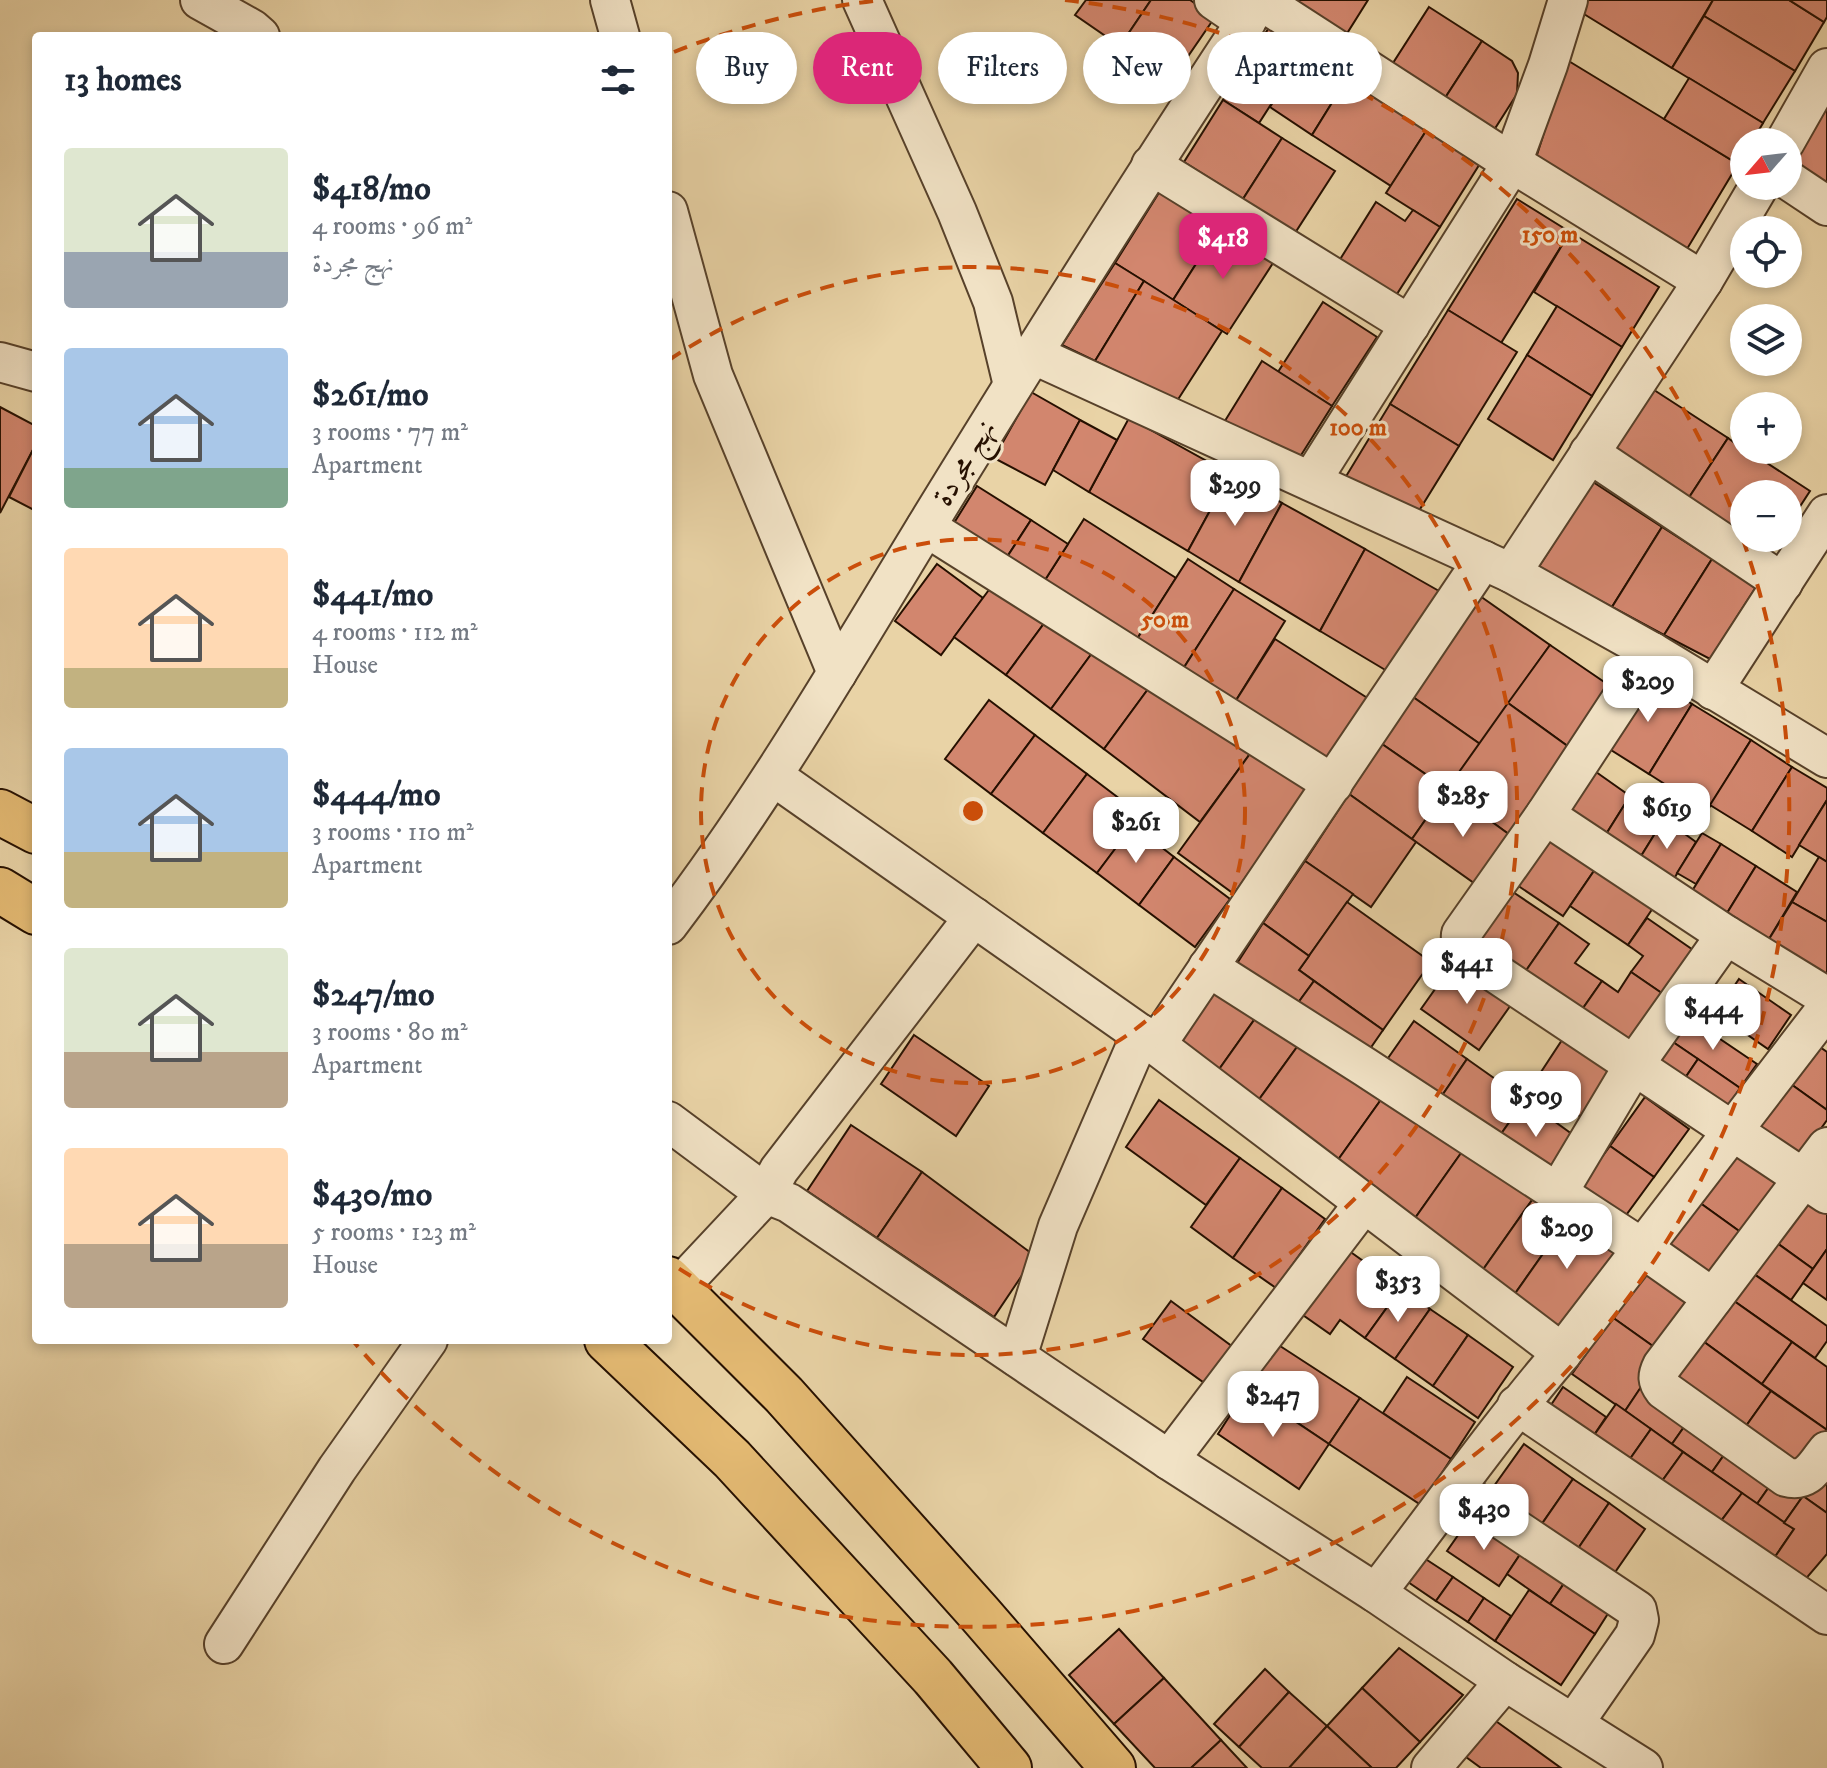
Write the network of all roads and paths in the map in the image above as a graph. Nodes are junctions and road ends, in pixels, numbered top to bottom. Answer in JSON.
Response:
{"nodes":[{"id":1,"x":200,"y":0,"type":"edge"},
{"id":2,"x":610,"y":0,"type":"edge"},
{"id":3,"x":862,"y":0,"type":"edge"},
{"id":4,"x":1214,"y":0,"type":"edge"},
{"id":5,"x":1568,"y":0,"type":"edge"},
{"id":6,"x":1253,"y":11,"type":"edge"},
{"id":7,"x":255,"y":32,"type":"edge"},
{"id":8,"x":619,"y":32,"type":"edge"},
{"id":9,"x":1827,"y":68,"type":"edge"},
{"id":10,"x":1793,"y":128,"type":"edge"},
{"id":11,"x":1512,"y":163,"type":"junction"},
{"id":12,"x":1151,"y":165,"type":"junction"},
{"id":13,"x":1802,"y":189,"type":"edge"},
{"id":14,"x":1751,"y":200,"type":"edge"},
{"id":15,"x":1827,"y":206,"type":"edge"},
{"id":16,"x":672,"y":226,"type":"edge"},
{"id":17,"x":1703,"y":281,"type":"junction"},
{"id":18,"x":1410,"y":325,"type":"junction"},
{"id":19,"x":0,"y":362,"type":"edge"},
{"id":20,"x":1022,"y":370,"type":"junction"},
{"id":21,"x":32,"y":371,"type":"edge"},
{"id":22,"x":1589,"y":453,"type":"junction"},
{"id":23,"x":1311,"y":481,"type":"junction"},
{"id":24,"x":1827,"y":514,"type":"edge"},
{"id":25,"x":926,"y":527,"type":"junction"},
{"id":26,"x":1497,"y":567,"type":"junction"},
{"id":27,"x":1783,"y":583,"type":"junction"},
{"id":28,"x":1652,"y":652,"type":"junction"},
{"id":29,"x":837,"y":673,"type":"junction"},
{"id":30,"x":1713,"y":690,"type":"junction"},
{"id":31,"x":1827,"y":758,"type":"edge"},
{"id":32,"x":773,"y":776,"type":"junction"},
{"id":33,"x":1333,"y":784,"type":"junction"},
{"id":34,"x":0,"y":812,"type":"edge"},
{"id":35,"x":1545,"y":815,"type":"junction"},
{"id":36,"x":32,"y":829,"type":"edge"},
{"id":37,"x":0,"y":890,"type":"edge"},
{"id":38,"x":32,"y":910,"type":"edge"},
{"id":39,"x":974,"y":917,"type":"junction"},
{"id":40,"x":672,"y":920,"type":"edge"},
{"id":41,"x":1726,"y":935,"type":"junction"},
{"id":42,"x":1208,"y":967,"type":"junction"},
{"id":43,"x":1827,"y":997,"type":"edge"},
{"id":44,"x":1827,"y":1008,"type":"edge"},
{"id":45,"x":1149,"y":1039,"type":"junction"},
{"id":46,"x":1634,"y":1065,"type":"junction"},
{"id":47,"x":672,"y":1124,"type":"edge"},
{"id":48,"x":1732,"y":1130,"type":"junction"},
{"id":49,"x":1827,"y":1147,"type":"edge"},
{"id":50,"x":1815,"y":1186,"type":"edge"},
{"id":51,"x":766,"y":1194,"type":"junction"},
{"id":52,"x":1557,"y":1194,"type":"junction"},
{"id":53,"x":1364,"y":1203,"type":"junction"},
{"id":54,"x":1642,"y":1248,"type":"junction"},
{"id":55,"x":673,"y":1284,"type":"edge"},
{"id":56,"x":1713,"y":1298,"type":"junction"},
{"id":57,"x":425,"y":1344,"type":"edge"},
{"id":58,"x":611,"y":1344,"type":"edge"},
{"id":59,"x":1562,"y":1353,"type":"junction"},
{"id":60,"x":1017,"y":1357,"type":"junction"},
{"id":61,"x":1517,"y":1405,"type":"junction"},
{"id":62,"x":1827,"y":1451,"type":"edge"},
{"id":63,"x":1169,"y":1460,"type":"junction"},
{"id":64,"x":1456,"y":1489,"type":"junction"},
{"id":65,"x":1376,"y":1593,"type":"junction"},
{"id":66,"x":1827,"y":1615,"type":"edge"},
{"id":67,"x":224,"y":1644,"type":"dead end"},
{"id":68,"x":1505,"y":1681,"type":"junction"},
{"id":69,"x":1574,"y":1723,"type":"junction"},
{"id":70,"x":1448,"y":1763,"type":"edge"},
{"id":71,"x":1009,"y":1768,"type":"edge"},
{"id":72,"x":1113,"y":1768,"type":"edge"},
{"id":73,"x":1643,"y":1768,"type":"edge"}],
"edges":[{"from":1,"to":7,"type":"street"},
{"from":2,"to":8,"type":"street"},
{"from":3,"to":20,"type":"street"},
{"from":4,"to":6,"type":"street"},
{"from":5,"to":11,"type":"street"},
{"from":6,"to":11,"type":"street"},
{"from":6,"to":12,"type":"street","name":"نهج مجردة"},
{"from":9,"to":10,"type":"street"},
{"from":11,"to":17,"type":"street"},
{"from":11,"to":18,"type":"street"},
{"from":12,"to":18,"type":"street"},
{"from":12,"to":20,"type":"street","name":"نهج مجردة"},
{"from":13,"to":15,"type":"street"},
{"from":14,"to":17,"type":"street"},
{"from":16,"to":29,"type":"street"},
{"from":17,"to":22,"type":"street"},
{"from":18,"to":23,"type":"street"},
{"from":19,"to":21,"type":"street"},
{"from":20,"to":23,"type":"street"},
{"from":20,"to":25,"type":"street","name":"نهج مجردة"},
{"from":22,"to":26,"type":"street"},
{"from":22,"to":27,"type":"street"},
{"from":23,"to":26,"type":"street"},
{"from":24,"to":27,"type":"street"},
{"from":25,"to":29,"type":"street","name":"نهج مجردة"},
{"from":25,"to":33,"type":"street"},
{"from":26,"to":28,"type":"street"},
{"from":26,"to":33,"type":"street"},
{"from":27,"to":30,"type":"street"},
{"from":28,"to":30,"type":"street"},
{"from":28,"to":35,"type":"street"},
{"from":29,"to":32,"type":"street","name":"نهج مجردة"},
{"from":30,"to":31,"type":"street"},
{"from":32,"to":39,"type":"street"},
{"from":32,"to":40,"type":"street","name":"نهج مجردة"},
{"from":33,"to":42,"type":"street"},
{"from":34,"to":36,"type":"highway"},
{"from":35,"to":41,"type":"street"},
{"from":35,"to":46,"type":"street"},
{"from":37,"to":38,"type":"highway"},
{"from":39,"to":45,"type":"street"},
{"from":39,"to":51,"type":"street"},
{"from":41,"to":43,"type":"street"},
{"from":41,"to":46,"type":"street"},
{"from":42,"to":45,"type":"street"},
{"from":42,"to":52,"type":"street"},
{"from":44,"to":48,"type":"street"},
{"from":45,"to":53,"type":"street"},
{"from":45,"to":60,"type":"street"},
{"from":46,"to":48,"type":"street"},
{"from":46,"to":52,"type":"street"},
{"from":47,"to":51,"type":"street"},
{"from":48,"to":50,"type":"street"},
{"from":48,"to":54,"type":"street"},
{"from":49,"to":50,"type":"street"},
{"from":50,"to":56,"type":"street"},
{"from":51,"to":55,"type":"street"},
{"from":51,"to":60,"type":"street"},
{"from":52,"to":54,"type":"street"},
{"from":53,"to":59,"type":"street"},
{"from":53,"to":63,"type":"street"},
{"from":54,"to":56,"type":"street"},
{"from":54,"to":59,"type":"street"},
{"from":55,"to":72,"type":"highway"},
{"from":56,"to":62,"type":"street"},
{"from":57,"to":67,"type":"street"},
{"from":58,"to":71,"type":"highway"},
{"from":59,"to":61,"type":"street"},
{"from":60,"to":63,"type":"street"},
{"from":61,"to":64,"type":"street"},
{"from":61,"to":66,"type":"street"},
{"from":63,"to":65,"type":"street"},
{"from":64,"to":65,"type":"street"},
{"from":64,"to":69,"type":"street"},
{"from":65,"to":68,"type":"street"},
{"from":68,"to":69,"type":"street"},
{"from":68,"to":70,"type":"street"},
{"from":69,"to":73,"type":"street"}]}
